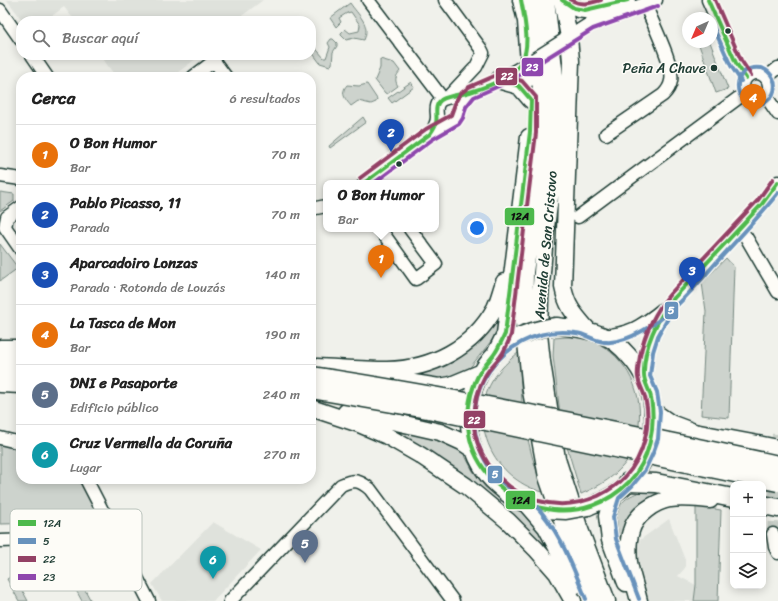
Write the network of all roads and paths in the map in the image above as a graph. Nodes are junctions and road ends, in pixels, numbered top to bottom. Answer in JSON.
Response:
{"nodes":[{"id":1,"x":368,"y":0,"type":"edge"},
{"id":2,"x":445,"y":0,"type":"edge"},
{"id":3,"x":521,"y":0,"type":"edge"},
{"id":4,"x":533,"y":0,"type":"edge"},
{"id":5,"x":546,"y":0,"type":"edge"},
{"id":6,"x":562,"y":0,"type":"edge"},
{"id":7,"x":627,"y":0,"type":"edge"},
{"id":8,"x":708,"y":0,"type":"edge"},
{"id":9,"x":650,"y":2,"type":"edge"},
{"id":10,"x":0,"y":10,"type":"edge"},
{"id":11,"x":16,"y":33,"type":"edge"},
{"id":12,"x":575,"y":36,"type":"junction"},
{"id":13,"x":35,"y":60,"type":"edge"},
{"id":14,"x":527,"y":63,"type":"junction"},
{"id":15,"x":476,"y":67,"type":"junction"},
{"id":16,"x":778,"y":68,"type":"edge"},
{"id":17,"x":44,"y":72,"type":"edge"},
{"id":18,"x":200,"y":72,"type":"edge"},
{"id":19,"x":222,"y":72,"type":"edge"},
{"id":20,"x":746,"y":78,"type":"junction"},
{"id":21,"x":766,"y":78,"type":"junction"},
{"id":22,"x":493,"y":83,"type":"junction"},
{"id":23,"x":471,"y":92,"type":"junction"},
{"id":24,"x":745,"y":93,"type":"junction"},
{"id":25,"x":765,"y":95,"type":"junction"},
{"id":26,"x":447,"y":98,"type":"junction"},
{"id":27,"x":531,"y":100,"type":"junction"},
{"id":28,"x":459,"y":109,"type":"junction"},
{"id":29,"x":437,"y":114,"type":"junction"},
{"id":30,"x":778,"y":114,"type":"edge"},
{"id":31,"x":451,"y":121,"type":"junction"},
{"id":32,"x":430,"y":134,"type":"junction"},
{"id":33,"x":606,"y":134,"type":"dead end"},
{"id":34,"x":0,"y":176,"type":"edge"},
{"id":35,"x":16,"y":178,"type":"edge"},
{"id":36,"x":368,"y":180,"type":"edge"},
{"id":37,"x":778,"y":182,"type":"edge"},
{"id":38,"x":16,"y":210,"type":"edge"},
{"id":39,"x":578,"y":217,"type":"dead end"},
{"id":40,"x":739,"y":230,"type":"junction"},
{"id":41,"x":382,"y":232,"type":"edge"},
{"id":42,"x":412,"y":232,"type":"edge"},
{"id":43,"x":16,"y":243,"type":"edge"},
{"id":44,"x":516,"y":246,"type":"junction"},
{"id":45,"x":778,"y":292,"type":"edge"},
{"id":46,"x":669,"y":303,"type":"junction"},
{"id":47,"x":587,"y":329,"type":"junction"},
{"id":48,"x":604,"y":336,"type":"junction"},
{"id":49,"x":0,"y":348,"type":"edge"},
{"id":50,"x":16,"y":348,"type":"edge"},
{"id":51,"x":496,"y":352,"type":"junction"},
{"id":52,"x":16,"y":359,"type":"edge"},
{"id":53,"x":0,"y":360,"type":"edge"},
{"id":54,"x":316,"y":370,"type":"edge"},
{"id":55,"x":316,"y":370,"type":"edge"},
{"id":56,"x":316,"y":371,"type":"edge"},
{"id":57,"x":16,"y":372,"type":"edge"},
{"id":58,"x":0,"y":373,"type":"edge"},
{"id":59,"x":480,"y":373,"type":"junction"},
{"id":60,"x":644,"y":377,"type":"junction"},
{"id":61,"x":0,"y":384,"type":"edge"},
{"id":62,"x":16,"y":385,"type":"edge"},
{"id":63,"x":316,"y":390,"type":"edge"},
{"id":64,"x":316,"y":409,"type":"edge"},
{"id":65,"x":316,"y":410,"type":"edge"},
{"id":66,"x":654,"y":413,"type":"junction"},
{"id":67,"x":0,"y":438,"type":"edge"},
{"id":68,"x":16,"y":442,"type":"edge"},
{"id":69,"x":778,"y":449,"type":"edge"},
{"id":70,"x":474,"y":450,"type":"junction"},
{"id":71,"x":778,"y":465,"type":"edge"},
{"id":72,"x":628,"y":482,"type":"junction"},
{"id":73,"x":778,"y":482,"type":"edge"},
{"id":74,"x":89,"y":484,"type":"edge"},
{"id":75,"x":614,"y":495,"type":"junction"},
{"id":76,"x":730,"y":499,"type":"edge"},
{"id":77,"x":730,"y":500,"type":"edge"},
{"id":78,"x":527,"y":505,"type":"junction"},
{"id":79,"x":766,"y":506,"type":"edge"},
{"id":80,"x":778,"y":508,"type":"edge"},
{"id":81,"x":102,"y":509,"type":"edge"},
{"id":82,"x":773,"y":534,"type":"tunnel mouth"},
{"id":83,"x":0,"y":541,"type":"edge"},
{"id":84,"x":10,"y":541,"type":"edge"},
{"id":85,"x":778,"y":553,"type":"edge"},
{"id":86,"x":142,"y":587,"type":"edge"},
{"id":87,"x":149,"y":601,"type":"edge"},
{"id":88,"x":230,"y":601,"type":"edge"},
{"id":89,"x":453,"y":601,"type":"edge"},
{"id":90,"x":573,"y":601,"type":"edge"},
{"id":91,"x":580,"y":601,"type":"edge"},
{"id":92,"x":595,"y":601,"type":"edge"},
{"id":93,"x":607,"y":601,"type":"edge"},
{"id":94,"x":633,"y":601,"type":"edge"},
{"id":95,"x":639,"y":601,"type":"edge"}],
"edges":[{"from":1,"to":26,"type":"street"},
{"from":2,"to":15,"type":"street"},
{"from":3,"to":14,"type":"main road"},
{"from":4,"to":92,"type":"main road","name":"Avenida de San Cristovo"},
{"from":5,"to":93,"type":"main road","name":"Avenida de San Cristovo"},
{"from":6,"to":7,"type":"main road"},
{"from":6,"to":12,"type":"main road"},
{"from":7,"to":12,"type":"street"},
{"from":8,"to":20,"type":"street"},
{"from":9,"to":12,"type":"street"},
{"from":9,"to":33,"type":"street"},
{"from":10,"to":11,"type":"street"},
{"from":12,"to":14,"type":"street","bridge":true},
{"from":12,"to":47,"type":"main road"},
{"from":13,"to":17,"type":"street"},
{"from":14,"to":22,"type":"street"},
{"from":14,"to":27,"type":"main road"},
{"from":15,"to":22,"type":"street"},
{"from":15,"to":26,"type":"street"},
{"from":16,"to":21,"type":"street"},
{"from":18,"to":19,"type":"street"},
{"from":20,"to":21,"type":"street"},
{"from":20,"to":24,"type":"street"},
{"from":21,"to":25,"type":"street"},
{"from":22,"to":23,"type":"street"},
{"from":22,"to":27,"type":"main road"},
{"from":23,"to":26,"type":"street"},
{"from":23,"to":28,"type":"street"},
{"from":24,"to":25,"type":"street"},
{"from":24,"to":39,"type":"street"},
{"from":25,"to":30,"type":"street"},
{"from":26,"to":28,"type":"street"},
{"from":26,"to":29,"type":"street"},
{"from":27,"to":44,"type":"main road"},
{"from":28,"to":31,"type":"street"},
{"from":29,"to":31,"type":"street"},
{"from":29,"to":32,"type":"street"},
{"from":31,"to":32,"type":"street"},
{"from":32,"to":36,"type":"street"},
{"from":34,"to":35,"type":"street"},
{"from":37,"to":40,"type":"street"},
{"from":38,"to":43,"type":"street"},
{"from":40,"to":45,"type":"street"},
{"from":40,"to":46,"type":"street"},
{"from":41,"to":42,"type":"street"},
{"from":44,"to":51,"type":"main road"},
{"from":44,"to":54,"type":"main road"},
{"from":46,"to":48,"type":"street"},
{"from":46,"to":60,"type":"street"},
{"from":47,"to":48,"type":"main road"},
{"from":47,"to":51,"type":"main road","bridge":true},
{"from":48,"to":60,"type":"main road"},
{"from":49,"to":50,"type":"main road"},
{"from":51,"to":59,"type":"main road"},
{"from":52,"to":53,"type":"highway"},
{"from":55,"to":59,"type":"main road"},
{"from":56,"to":71,"type":"highway","bridge":true},
{"from":57,"to":58,"type":"highway"},
{"from":59,"to":70,"type":"main road"},
{"from":60,"to":66,"type":"main road"},
{"from":61,"to":62,"type":"main road"},
{"from":63,"to":73,"type":"highway","bridge":true},
{"from":64,"to":70,"type":"main road"},
{"from":65,"to":90,"type":"main road"},
{"from":66,"to":69,"type":"highway"},
{"from":66,"to":72,"type":"main road"},
{"from":67,"to":68,"type":"street"},
{"from":70,"to":78,"type":"main road"},
{"from":72,"to":75,"type":"main road"},
{"from":72,"to":76,"type":"highway"},
{"from":74,"to":81,"type":"street"},
{"from":75,"to":78,"type":"main road","bridge":true},
{"from":75,"to":94,"type":"main road"},
{"from":77,"to":95,"type":"main road"},
{"from":78,"to":91,"type":"main road"},
{"from":79,"to":80,"type":"highway"},
{"from":82,"to":85,"type":"street"},
{"from":83,"to":84,"type":"street"},
{"from":86,"to":87,"type":"street"},
{"from":88,"to":89,"type":"street"}]}
